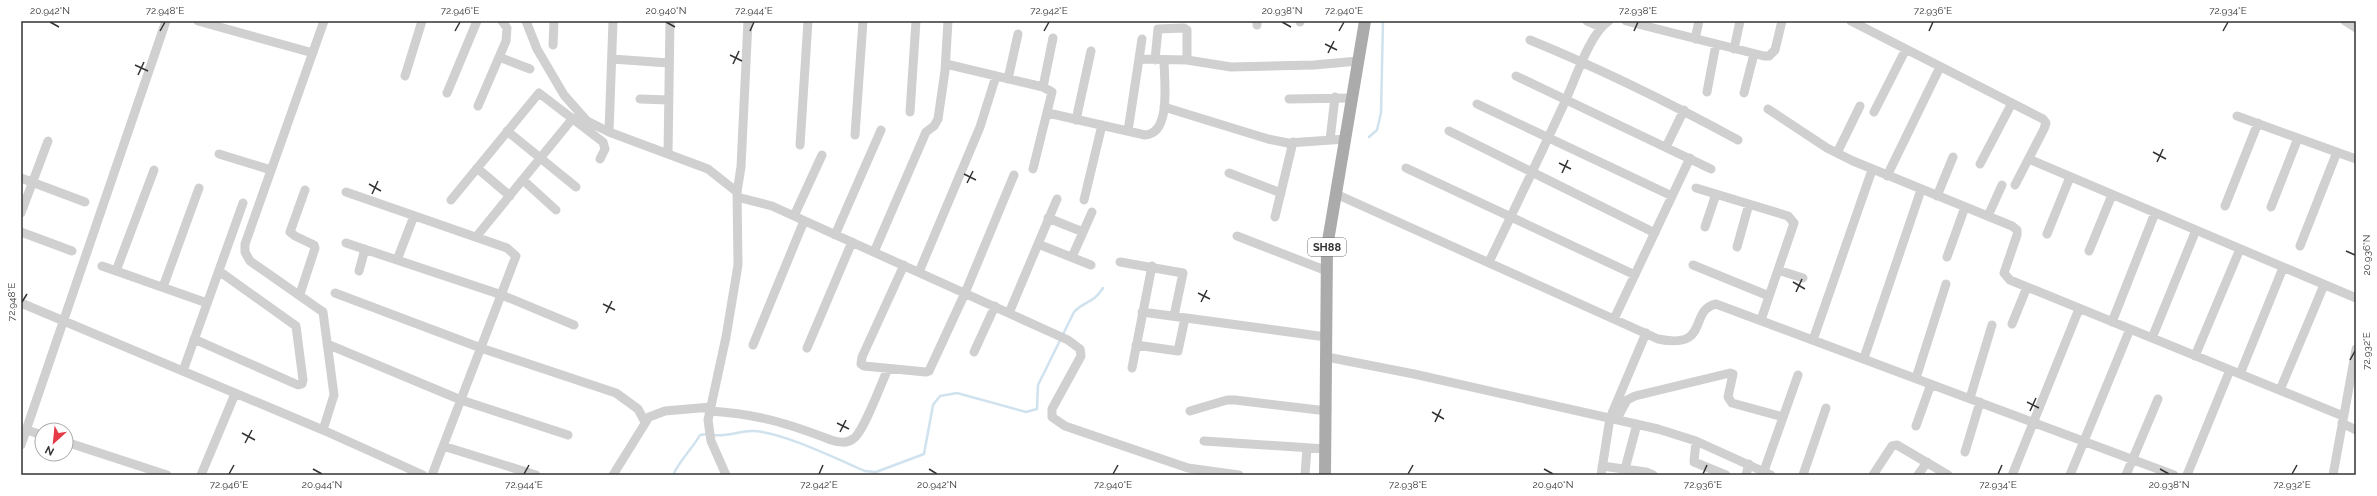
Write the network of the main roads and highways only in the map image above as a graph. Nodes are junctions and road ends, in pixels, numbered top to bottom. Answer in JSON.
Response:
{"nodes":[{"id":1,"x":1365,"y":21,"type":"edge"},
{"id":2,"x":1325,"y":475,"type":"edge"}],
"edges":[{"from":1,"to":2,"type":"main road","number":"SH88"}]}
